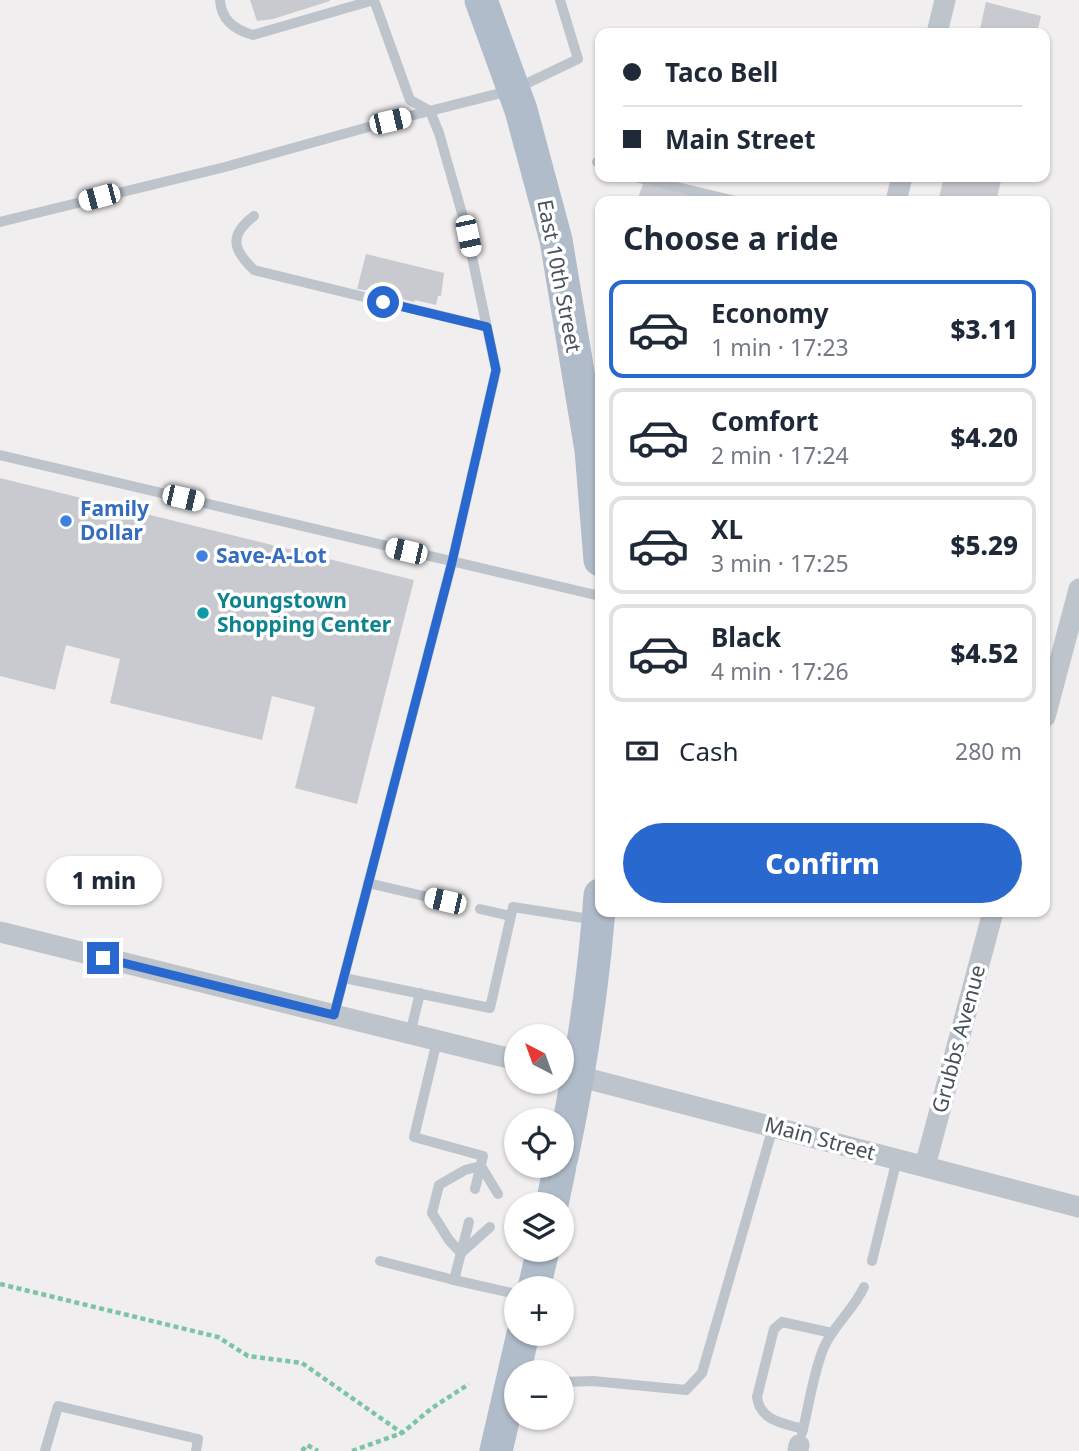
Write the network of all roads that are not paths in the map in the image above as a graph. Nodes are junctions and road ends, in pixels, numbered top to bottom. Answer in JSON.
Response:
{"nodes":[{"id":1,"x":220,"y":0,"type":"edge"},
{"id":2,"x":374,"y":0,"type":"edge"},
{"id":3,"x":481,"y":0,"type":"edge"},
{"id":4,"x":559,"y":0,"type":"edge"},
{"id":5,"x":945,"y":0,"type":"edge"},
{"id":6,"x":938,"y":28,"type":"edge"},
{"id":7,"x":513,"y":90,"type":"junction"},
{"id":8,"x":430,"y":111,"type":"junction"},
{"id":9,"x":656,"y":182,"type":"edge"},
{"id":10,"x":715,"y":196,"type":"edge"},
{"id":11,"x":254,"y":216,"type":"dead end"},
{"id":12,"x":0,"y":222,"type":"edge"},
{"id":13,"x":487,"y":327,"type":"junction"},
{"id":14,"x":0,"y":456,"type":"edge"},
{"id":15,"x":595,"y":499,"type":"edge"},
{"id":16,"x":452,"y":562,"type":"junction"},
{"id":17,"x":1079,"y":589,"type":"edge"},
{"id":18,"x":595,"y":595,"type":"edge"},
{"id":19,"x":1050,"y":698,"type":"edge"},
{"id":20,"x":368,"y":883,"type":"junction"},
{"id":21,"x":445,"y":901,"type":"dead end"},
{"id":22,"x":595,"y":908,"type":"edge"},
{"id":23,"x":480,"y":909,"type":"dead end"},
{"id":24,"x":510,"y":916,"type":"junction"},
{"id":25,"x":597,"y":917,"type":"edge"},
{"id":26,"x":992,"y":917,"type":"edge"},
{"id":27,"x":0,"y":932,"type":"edge"},
{"id":28,"x":344,"y":978,"type":"junction"},
{"id":29,"x":420,"y":993,"type":"junction"},
{"id":30,"x":334,"y":1015,"type":"junction"},
{"id":31,"x":410,"y":1034,"type":"junction"},
{"id":32,"x":437,"y":1041,"type":"junction"},
{"id":33,"x":574,"y":1051,"type":"edge"},
{"id":34,"x":504,"y":1057,"type":"edge"},
{"id":35,"x":574,"y":1075,"type":"edge"},
{"id":36,"x":774,"y":1127,"type":"junction"},
{"id":37,"x":897,"y":1159,"type":"junction"},
{"id":38,"x":481,"y":1166,"type":"junction"},
{"id":39,"x":925,"y":1166,"type":"junction"},
{"id":40,"x":475,"y":1189,"type":"dead end"},
{"id":41,"x":498,"y":1194,"type":"dead end"},
{"id":42,"x":1079,"y":1207,"type":"edge"},
{"id":43,"x":469,"y":1222,"type":"dead end"},
{"id":44,"x":490,"y":1227,"type":"dead end"},
{"id":45,"x":461,"y":1253,"type":"junction"},
{"id":46,"x":380,"y":1261,"type":"dead end"},
{"id":47,"x":872,"y":1261,"type":"dead end"},
{"id":48,"x":454,"y":1280,"type":"junction"},
{"id":49,"x":864,"y":1287,"type":"dead end"},
{"id":50,"x":504,"y":1291,"type":"edge"},
{"id":51,"x":832,"y":1333,"type":"junction"},
{"id":52,"x":574,"y":1382,"type":"edge"},
{"id":53,"x":504,"y":1418,"type":"edge"},
{"id":54,"x":800,"y":1442,"type":"edge"},
{"id":55,"x":197,"y":1445,"type":"edge"},
{"id":56,"x":45,"y":1451,"type":"edge"},
{"id":57,"x":496,"y":1451,"type":"edge"}],
"edges":[{"from":1,"to":2,"type":"lane"},
{"from":2,"to":8,"type":"lane"},
{"from":3,"to":7,"type":"main road","name":"East 10th Street"},
{"from":4,"to":7,"type":"lane"},
{"from":5,"to":6,"type":"street"},
{"from":7,"to":8,"type":"lane"},
{"from":7,"to":15,"type":"main road","name":"East 10th Street"},
{"from":8,"to":12,"type":"lane"},
{"from":8,"to":13,"type":"lane"},
{"from":9,"to":10,"type":"lane"},
{"from":11,"to":13,"type":"lane"},
{"from":13,"to":16,"type":"lane"},
{"from":14,"to":16,"type":"lane"},
{"from":16,"to":18,"type":"lane"},
{"from":16,"to":20,"type":"lane"},
{"from":17,"to":19,"type":"street"},
{"from":20,"to":21,"type":"lane"},
{"from":20,"to":28,"type":"lane"},
{"from":22,"to":24,"type":"lane"},
{"from":23,"to":24,"type":"lane"},
{"from":24,"to":29,"type":"lane"},
{"from":25,"to":33,"type":"main road"},
{"from":26,"to":39,"type":"street","name":"Grubbs Avenue"},
{"from":27,"to":30,"type":"street"},
{"from":28,"to":29,"type":"lane"},
{"from":28,"to":30,"type":"lane"},
{"from":29,"to":31,"type":"lane"},
{"from":30,"to":31,"type":"street"},
{"from":31,"to":32,"type":"street"},
{"from":32,"to":34,"type":"street"},
{"from":32,"to":38,"type":"lane"},
{"from":35,"to":36,"type":"street","name":"Main Street"},
{"from":36,"to":37,"type":"street","name":"Main Street"},
{"from":36,"to":52,"type":"lane"},
{"from":37,"to":39,"type":"street","name":"Main Street"},
{"from":37,"to":47,"type":"lane"},
{"from":38,"to":40,"type":"lane"},
{"from":38,"to":41,"type":"lane"},
{"from":38,"to":45,"type":"lane"},
{"from":39,"to":42,"type":"street","name":"Main Street"},
{"from":43,"to":45,"type":"lane"},
{"from":44,"to":45,"type":"lane"},
{"from":45,"to":48,"type":"lane"},
{"from":46,"to":48,"type":"lane"},
{"from":48,"to":50,"type":"lane"},
{"from":49,"to":51,"type":"lane"},
{"from":51,"to":54,"type":"lane"},
{"from":51,"to":54,"type":"lane"},
{"from":53,"to":57,"type":"main road"},
{"from":55,"to":56,"type":"lane"}]}
